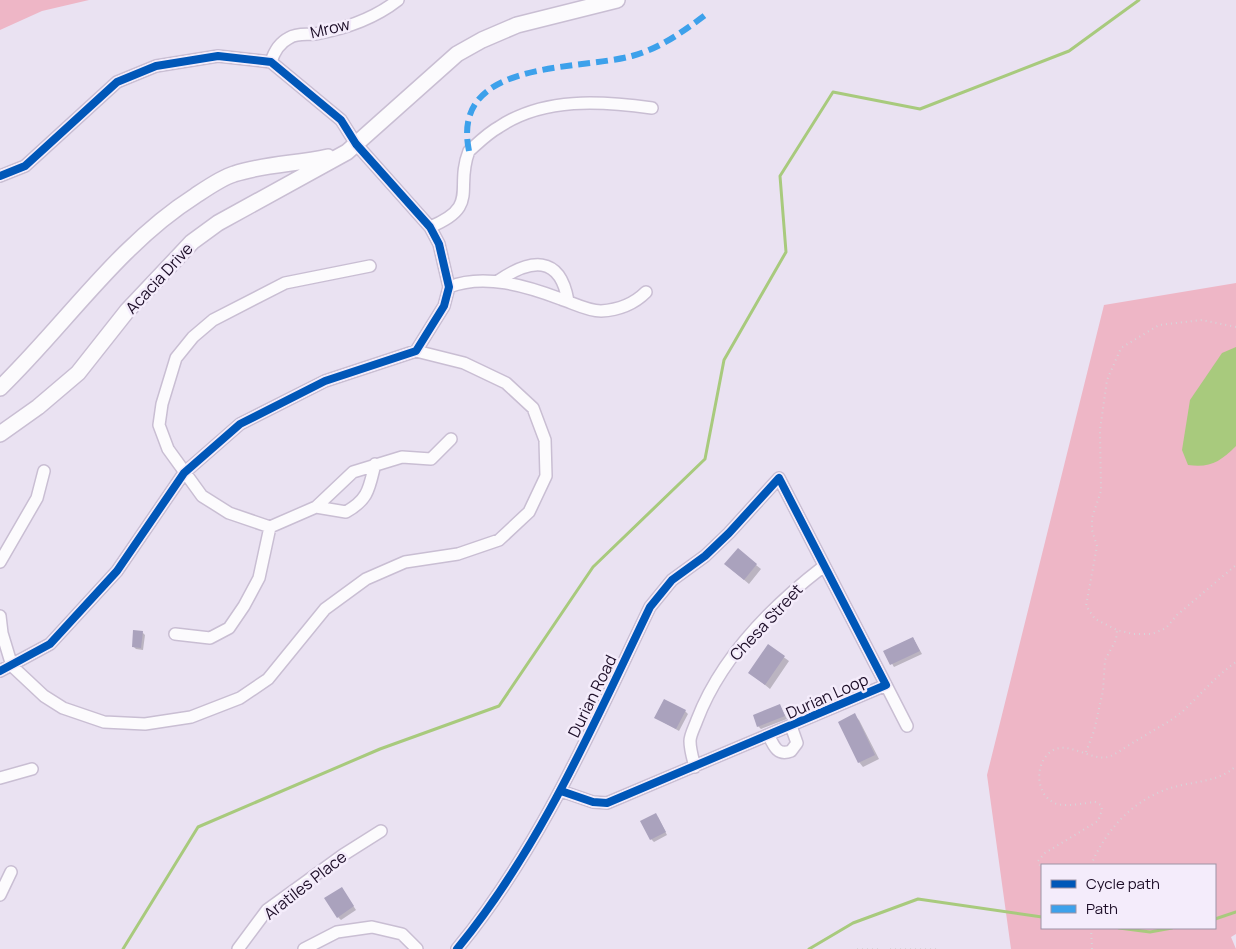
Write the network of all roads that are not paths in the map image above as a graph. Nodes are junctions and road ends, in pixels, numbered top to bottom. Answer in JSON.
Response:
{"nodes":[{"id":1,"x":398,"y":0,"type":"edge"},
{"id":2,"x":617,"y":0,"type":"edge"},
{"id":3,"x":271,"y":62,"type":"junction"},
{"id":4,"x":652,"y":108,"type":"dead end"},
{"id":5,"x":356,"y":144,"type":"junction"},
{"id":6,"x":344,"y":154,"type":"junction"},
{"id":7,"x":0,"y":176,"type":"edge"},
{"id":8,"x":430,"y":227,"type":"junction"},
{"id":9,"x":370,"y":266,"type":"dead end"},
{"id":10,"x":498,"y":282,"type":"junction"},
{"id":11,"x":449,"y":286,"type":"junction"},
{"id":12,"x":646,"y":292,"type":"dead end"},
{"id":13,"x":568,"y":301,"type":"junction"},
{"id":14,"x":416,"y":351,"type":"junction"},
{"id":15,"x":0,"y":388,"type":"edge"},
{"id":16,"x":0,"y":434,"type":"edge"},
{"id":17,"x":451,"y":439,"type":"dead end"},
{"id":18,"x":375,"y":464,"type":"junction"},
{"id":19,"x":44,"y":471,"type":"dead end"},
{"id":20,"x":184,"y":473,"type":"junction"},
{"id":21,"x":779,"y":478,"type":"joint"},
{"id":22,"x":316,"y":507,"type":"junction"},
{"id":23,"x":270,"y":526,"type":"junction"},
{"id":24,"x":0,"y":562,"type":"edge"},
{"id":25,"x":824,"y":566,"type":"junction"},
{"id":26,"x":0,"y":616,"type":"edge"},
{"id":27,"x":175,"y":634,"type":"dead end"},
{"id":28,"x":12,"y":666,"type":"junction"},
{"id":29,"x":0,"y":671,"type":"edge"},
{"id":30,"x":886,"y":685,"type":"junction"},
{"id":31,"x":792,"y":726,"type":"junction"},
{"id":32,"x":907,"y":726,"type":"dead end"},
{"id":33,"x":769,"y":736,"type":"junction"},
{"id":34,"x":695,"y":767,"type":"junction"},
{"id":35,"x":32,"y":769,"type":"dead end"},
{"id":36,"x":0,"y":778,"type":"edge"},
{"id":37,"x":561,"y":791,"type":"junction"},
{"id":38,"x":381,"y":831,"type":"dead end"},
{"id":39,"x":11,"y":872,"type":"dead end"},
{"id":40,"x":0,"y":895,"type":"edge"},
{"id":41,"x":238,"y":949,"type":"edge"},
{"id":42,"x":304,"y":949,"type":"edge"},
{"id":43,"x":417,"y":949,"type":"edge"},
{"id":44,"x":456,"y":949,"type":"edge"}],
"edges":[{"from":1,"to":3,"type":"street","name":"Mrow"},
{"from":2,"to":5,"type":"street","name":"Acacia Drive"},
{"from":3,"to":5,"type":"street"},
{"from":3,"to":7,"type":"street"},
{"from":4,"to":8,"type":"street"},
{"from":5,"to":6,"type":"street","name":"Acacia Drive"},
{"from":5,"to":8,"type":"street"},
{"from":6,"to":15,"type":"street","name":"Acacia Drive"},
{"from":6,"to":16,"type":"street","name":"Acacia Drive"},
{"from":8,"to":11,"type":"street"},
{"from":9,"to":20,"type":"street"},
{"from":10,"to":11,"type":"street"},
{"from":10,"to":13,"type":"street"},
{"from":10,"to":13,"type":"street"},
{"from":11,"to":14,"type":"street"},
{"from":12,"to":13,"type":"street"},
{"from":14,"to":20,"type":"street"},
{"from":14,"to":28,"type":"street"},
{"from":17,"to":18,"type":"street"},
{"from":18,"to":22,"type":"street"},
{"from":18,"to":22,"type":"street"},
{"from":19,"to":24,"type":"street"},
{"from":20,"to":23,"type":"street"},
{"from":20,"to":28,"type":"street"},
{"from":21,"to":25,"type":"street","name":"Durian Loop"},
{"from":21,"to":37,"type":"street","name":"Durian Road"},
{"from":22,"to":23,"type":"street"},
{"from":23,"to":27,"type":"street"},
{"from":25,"to":30,"type":"street","name":"Durian Loop"},
{"from":25,"to":34,"type":"street","name":"Chesa Street"},
{"from":26,"to":28,"type":"street"},
{"from":28,"to":29,"type":"street"},
{"from":30,"to":31,"type":"street","name":"Durian Loop"},
{"from":30,"to":32,"type":"street","name":"Durian Loop"},
{"from":31,"to":33,"type":"street","name":"Durian Loop"},
{"from":31,"to":33,"type":"street"},
{"from":33,"to":34,"type":"street","name":"Durian Loop"},
{"from":34,"to":37,"type":"street","name":"Durian Loop"},
{"from":35,"to":36,"type":"street"},
{"from":37,"to":44,"type":"street","name":"Durian Road"},
{"from":38,"to":41,"type":"street","name":"Aratiles Place"},
{"from":39,"to":40,"type":"street"},
{"from":42,"to":43,"type":"street"}]}
